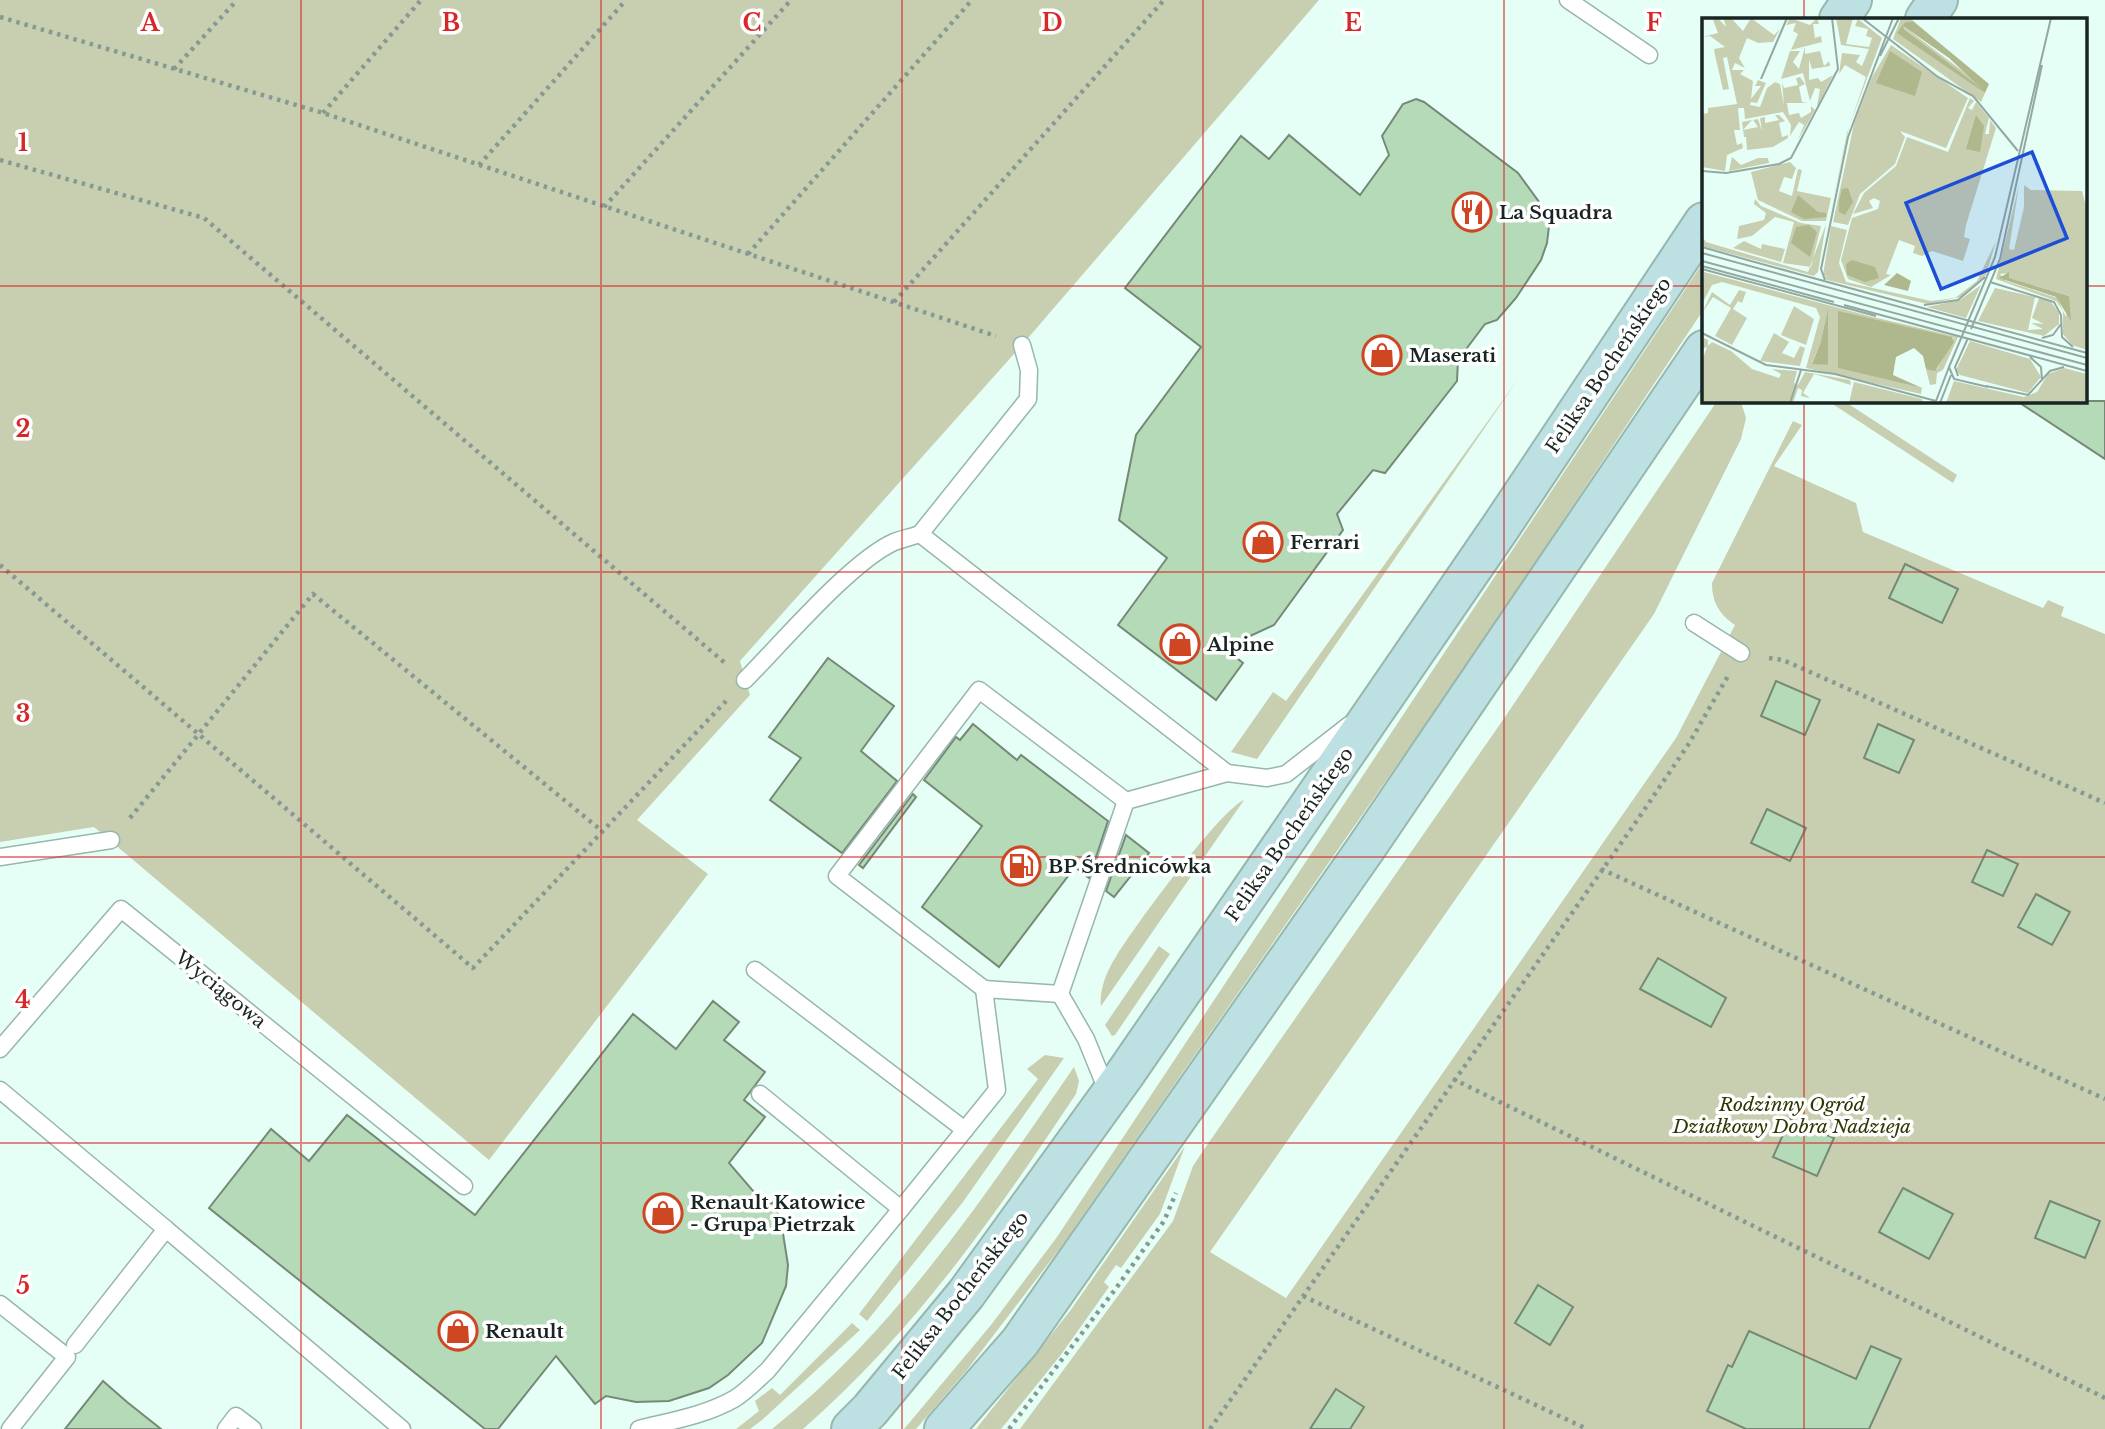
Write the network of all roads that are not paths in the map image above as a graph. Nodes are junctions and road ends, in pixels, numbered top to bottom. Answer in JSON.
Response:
{"nodes":[{"id":1,"x":1568,"y":0,"type":"edge"},
{"id":2,"x":1852,"y":0,"type":"edge"},
{"id":3,"x":1938,"y":0,"type":"edge"},
{"id":4,"x":1840,"y":18,"type":"edge"},
{"id":5,"x":1926,"y":18,"type":"edge"},
{"id":6,"x":1649,"y":55,"type":"dead end"},
{"id":7,"x":1702,"y":225,"type":"edge"},
{"id":8,"x":1022,"y":345,"type":"road end"},
{"id":9,"x":1702,"y":353,"type":"edge"},
{"id":10,"x":920,"y":534,"type":"junction"},
{"id":11,"x":1694,"y":623,"type":"dead end"},
{"id":12,"x":1741,"y":653,"type":"road end"},
{"id":13,"x":745,"y":680,"type":"road end"},
{"id":14,"x":1381,"y":700,"type":"junction"},
{"id":15,"x":1227,"y":773,"type":"junction"},
{"id":16,"x":1126,"y":801,"type":"junction"},
{"id":17,"x":111,"y":840,"type":"road end"},
{"id":18,"x":0,"y":857,"type":"edge"},
{"id":19,"x":755,"y":970,"type":"dead end"},
{"id":20,"x":984,"y":989,"type":"junction"},
{"id":21,"x":1060,"y":994,"type":"junction"},
{"id":22,"x":0,"y":1049,"type":"edge"},
{"id":23,"x":0,"y":1090,"type":"edge"},
{"id":24,"x":760,"y":1094,"type":"dead end"},
{"id":25,"x":1109,"y":1095,"type":"junction"},
{"id":26,"x":965,"y":1130,"type":"junction"},
{"id":27,"x":464,"y":1186,"type":"dead end"},
{"id":28,"x":901,"y":1209,"type":"junction"},
{"id":29,"x":166,"y":1228,"type":"junction"},
{"id":30,"x":0,"y":1304,"type":"edge"},
{"id":31,"x":75,"y":1345,"type":"dead end"},
{"id":32,"x":855,"y":1423,"type":"edge"},
{"id":33,"x":10,"y":1429,"type":"edge"},
{"id":34,"x":226,"y":1429,"type":"edge"},
{"id":35,"x":253,"y":1429,"type":"edge"},
{"id":36,"x":402,"y":1429,"type":"edge"},
{"id":37,"x":639,"y":1429,"type":"edge"},
{"id":38,"x":944,"y":1429,"type":"edge"}],
"edges":[{"from":1,"to":6,"type":"lane"},
{"from":2,"to":4,"type":"main road"},
{"from":3,"to":5,"type":"main road"},
{"from":7,"to":14,"type":"main road","name":"Feliksa Bocheńskiego"},
{"from":8,"to":10,"type":"lane"},
{"from":9,"to":38,"type":"main road"},
{"from":10,"to":13,"type":"lane"},
{"from":10,"to":15,"type":"lane"},
{"from":11,"to":12,"type":"lane"},
{"from":14,"to":15,"type":"lane"},
{"from":14,"to":25,"type":"main road","name":"Feliksa Bocheńskiego"},
{"from":15,"to":16,"type":"lane"},
{"from":16,"to":20,"type":"lane"},
{"from":16,"to":21,"type":"lane"},
{"from":17,"to":18,"type":"lane"},
{"from":19,"to":26,"type":"lane"},
{"from":20,"to":21,"type":"lane"},
{"from":20,"to":26,"type":"lane"},
{"from":21,"to":25,"type":"lane"},
{"from":22,"to":27,"type":"lane","name":"Wyciągowa"},
{"from":23,"to":29,"type":"lane"},
{"from":24,"to":28,"type":"lane"},
{"from":25,"to":32,"type":"main road","name":"Feliksa Bocheńskiego"},
{"from":26,"to":28,"type":"lane"},
{"from":28,"to":37,"type":"lane"},
{"from":29,"to":31,"type":"lane"},
{"from":29,"to":36,"type":"lane"},
{"from":30,"to":33,"type":"lane"},
{"from":34,"to":35,"type":"lane"}]}
